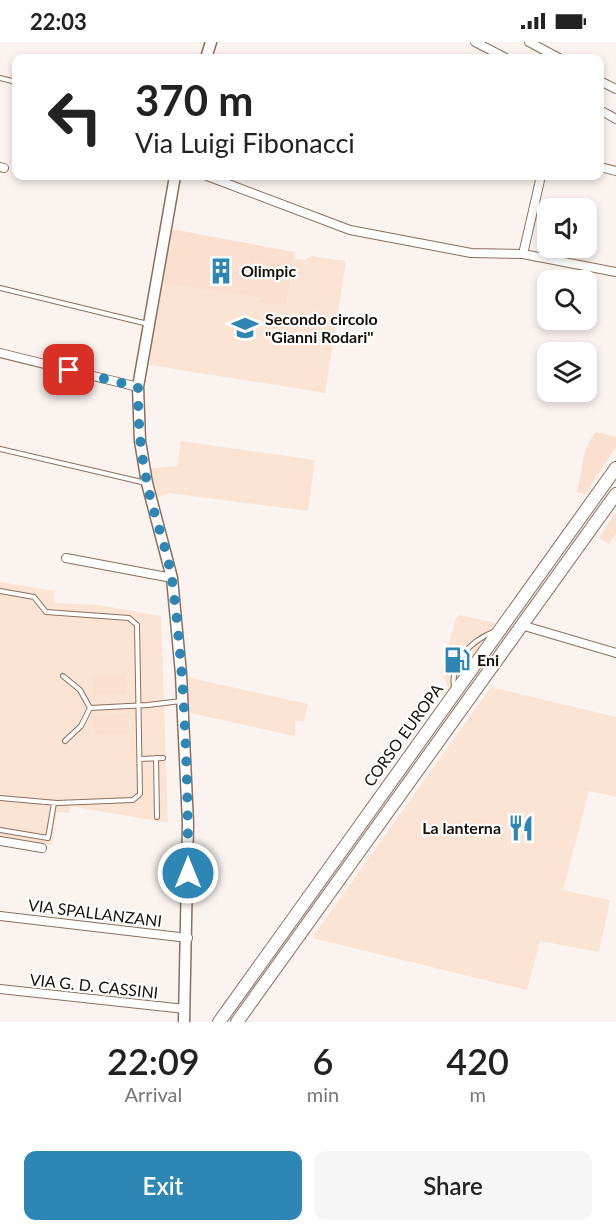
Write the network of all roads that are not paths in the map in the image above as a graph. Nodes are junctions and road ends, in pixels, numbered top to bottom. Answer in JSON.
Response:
{"nodes":[{"id":1,"x":476,"y":42,"type":"edge"},
{"id":2,"x":529,"y":42,"type":"edge"},
{"id":3,"x":540,"y":45,"type":"edge"},
{"id":4,"x":498,"y":54,"type":"edge"},
{"id":5,"x":553,"y":54,"type":"edge"},
{"id":6,"x":174,"y":180,"type":"edge"},
{"id":7,"x":218,"y":180,"type":"edge"},
{"id":8,"x":540,"y":180,"type":"edge"},
{"id":9,"x":523,"y":254,"type":"junction"},
{"id":10,"x":616,"y":272,"type":"edge"},
{"id":11,"x":0,"y":288,"type":"edge"},
{"id":12,"x":149,"y":325,"type":"junction"},
{"id":13,"x":0,"y":353,"type":"edge"},
{"id":14,"x":138,"y":387,"type":"junction"},
{"id":15,"x":0,"y":449,"type":"edge"},
{"id":16,"x":616,"y":468,"type":"edge"},
{"id":17,"x":147,"y":483,"type":"junction"},
{"id":18,"x":616,"y":494,"type":"edge"},
{"id":19,"x":66,"y":558,"type":"dead end"},
{"id":20,"x":172,"y":578,"type":"junction"},
{"id":21,"x":0,"y":591,"type":"edge"},
{"id":22,"x":522,"y":625,"type":"junction"},
{"id":23,"x":616,"y":653,"type":"edge"},
{"id":24,"x":63,"y":676,"type":"dead end"},
{"id":25,"x":182,"y":701,"type":"junction"},
{"id":26,"x":139,"y":706,"type":"junction"},
{"id":27,"x":90,"y":708,"type":"junction"},
{"id":28,"x":65,"y":741,"type":"dead end"},
{"id":29,"x":156,"y":758,"type":"junction"},
{"id":30,"x":163,"y":758,"type":"dead end"},
{"id":31,"x":140,"y":759,"type":"junction"},
{"id":32,"x":0,"y":798,"type":"edge"},
{"id":33,"x":54,"y":802,"type":"junction"},
{"id":34,"x":157,"y":817,"type":"dead end"},
{"id":35,"x":0,"y":830,"type":"edge"},
{"id":36,"x":0,"y":840,"type":"edge"},
{"id":37,"x":42,"y":848,"type":"dead end"},
{"id":38,"x":0,"y":916,"type":"edge"},
{"id":39,"x":188,"y":938,"type":"junction"},
{"id":40,"x":0,"y":989,"type":"edge"},
{"id":41,"x":185,"y":1009,"type":"junction"},
{"id":42,"x":184,"y":1022,"type":"edge"},
{"id":43,"x":219,"y":1022,"type":"edge"},
{"id":44,"x":237,"y":1022,"type":"edge"}],
"edges":[{"from":1,"to":4,"type":"street"},
{"from":2,"to":3,"type":"street"},
{"from":3,"to":5,"type":"street"},
{"from":6,"to":12,"type":"street"},
{"from":7,"to":9,"type":"street"},
{"from":8,"to":9,"type":"street"},
{"from":9,"to":10,"type":"street"},
{"from":11,"to":12,"type":"lane"},
{"from":12,"to":14,"type":"street"},
{"from":13,"to":14,"type":"street"},
{"from":14,"to":17,"type":"street"},
{"from":15,"to":17,"type":"lane"},
{"from":16,"to":43,"type":"main road","name":"CORSO EUROPA"},
{"from":17,"to":20,"type":"street"},
{"from":18,"to":22,"type":"main road","name":"CORSO EUROPA"},
{"from":19,"to":20,"type":"street"},
{"from":20,"to":25,"type":"street"},
{"from":21,"to":26,"type":"lane"},
{"from":22,"to":23,"type":"street"},
{"from":22,"to":44,"type":"main road","name":"CORSO EUROPA"},
{"from":24,"to":27,"type":"lane"},
{"from":25,"to":26,"type":"lane"},
{"from":25,"to":39,"type":"street"},
{"from":26,"to":27,"type":"lane"},
{"from":26,"to":31,"type":"lane"},
{"from":27,"to":28,"type":"lane"},
{"from":29,"to":30,"type":"lane"},
{"from":29,"to":31,"type":"lane"},
{"from":29,"to":34,"type":"lane"},
{"from":31,"to":33,"type":"lane"},
{"from":32,"to":33,"type":"lane"},
{"from":33,"to":35,"type":"lane"},
{"from":36,"to":37,"type":"street"},
{"from":38,"to":39,"type":"street","name":"VIA SPALLANZANI"},
{"from":39,"to":41,"type":"street"},
{"from":40,"to":41,"type":"street","name":"VIA G. D. CASSINI"},
{"from":41,"to":42,"type":"street"}]}
